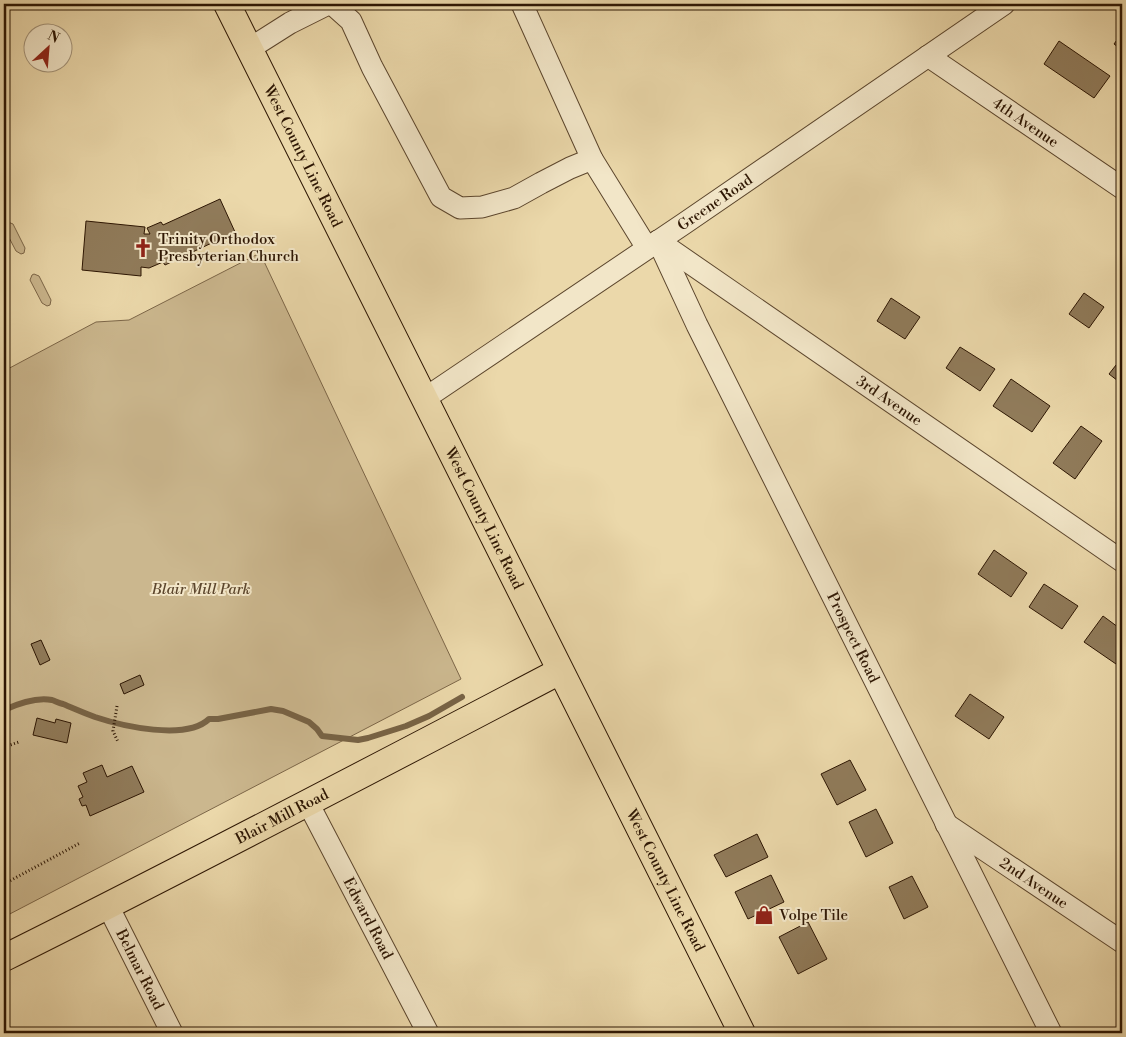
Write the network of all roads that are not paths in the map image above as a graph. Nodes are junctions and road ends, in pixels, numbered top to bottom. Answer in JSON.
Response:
{"nodes":[{"id":1,"x":226,"y":4,"type":"edge"},
{"id":2,"x":328,"y":4,"type":"edge"},
{"id":3,"x":332,"y":4,"type":"edge"},
{"id":4,"x":522,"y":4,"type":"edge"},
{"id":5,"x":1004,"y":4,"type":"edge"},
{"id":6,"x":249,"y":49,"type":"junction"},
{"id":7,"x":928,"y":56,"type":"junction"},
{"id":8,"x":592,"y":158,"type":"junction"},
{"id":9,"x":1122,"y":188,"type":"edge"},
{"id":10,"x":652,"y":245,"type":"junction"},
{"id":11,"x":424,"y":399,"type":"junction"},
{"id":12,"x":1122,"y":561,"type":"edge"},
{"id":13,"x":560,"y":671,"type":"junction"},
{"id":14,"x":308,"y":803,"type":"junction"},
{"id":15,"x":945,"y":824,"type":"junction"},
{"id":16,"x":108,"y":906,"type":"junction"},
{"id":17,"x":1122,"y":942,"type":"edge"},
{"id":18,"x":4,"y":958,"type":"edge"},
{"id":19,"x":172,"y":1033,"type":"edge"},
{"id":20,"x":428,"y":1033,"type":"edge"},
{"id":21,"x":742,"y":1033,"type":"edge"},
{"id":22,"x":1050,"y":1033,"type":"edge"}],
"edges":[{"from":1,"to":6,"type":"main road","name":"West County Line Road"},
{"from":2,"to":6,"type":"street"},
{"from":3,"to":8,"type":"street"},
{"from":4,"to":8,"type":"street","name":"Prospect Road"},
{"from":5,"to":7,"type":"street","name":"Greene Road"},
{"from":6,"to":11,"type":"main road","name":"West County Line Road"},
{"from":7,"to":9,"type":"street","name":"4th Avenue"},
{"from":7,"to":10,"type":"street","name":"Greene Road"},
{"from":8,"to":10,"type":"street","name":"Prospect Road"},
{"from":10,"to":11,"type":"street","name":"Greene Road"},
{"from":10,"to":12,"type":"street","name":"3rd Avenue"},
{"from":10,"to":15,"type":"street","name":"Prospect Road"},
{"from":11,"to":13,"type":"main road","name":"West County Line Road"},
{"from":13,"to":14,"type":"main road","name":"Blair Mill Road"},
{"from":13,"to":21,"type":"main road","name":"West County Line Road"},
{"from":14,"to":16,"type":"main road","name":"Blair Mill Road"},
{"from":14,"to":20,"type":"street","name":"Edward Road"},
{"from":15,"to":17,"type":"street","name":"2nd Avenue"},
{"from":15,"to":22,"type":"street","name":"Prospect Road"},
{"from":16,"to":18,"type":"main road","name":"Blair Mill Road"},
{"from":16,"to":19,"type":"street","name":"Belmar Road"}]}
